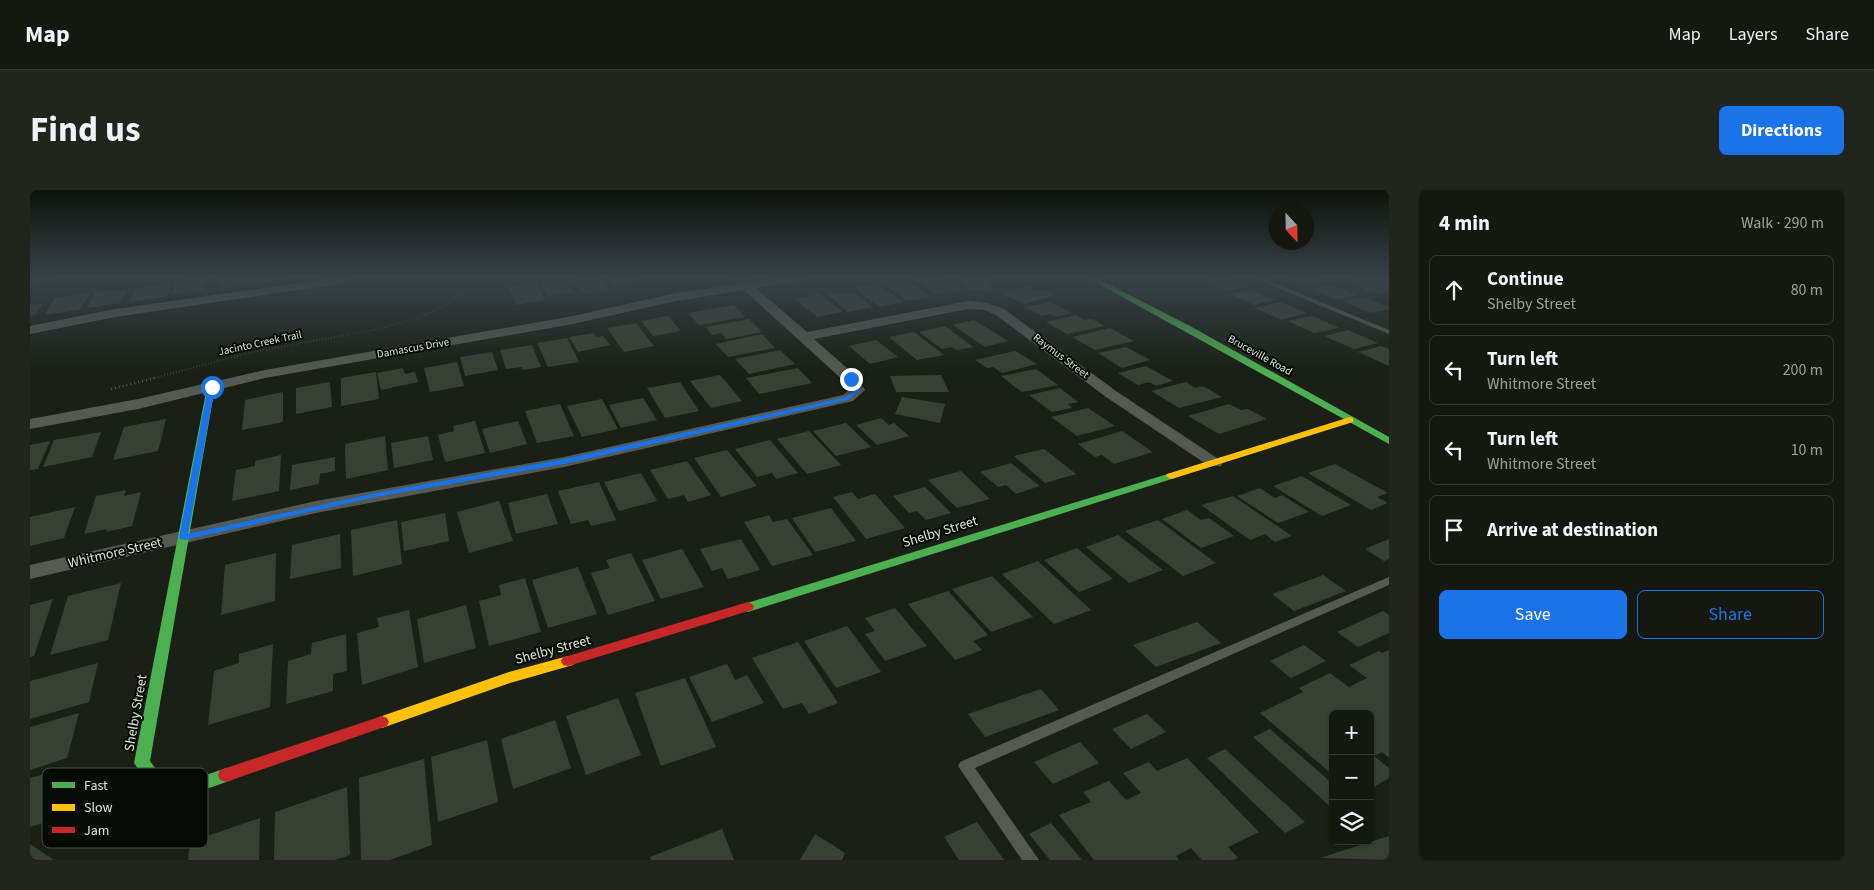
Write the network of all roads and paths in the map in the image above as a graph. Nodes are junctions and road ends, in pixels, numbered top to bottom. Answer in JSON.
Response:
{"nodes":[{"id":1,"x":147,"y":309,"type":"edge"},
{"id":2,"x":437,"y":309,"type":"edge"},
{"id":3,"x":621,"y":309,"type":"edge"},
{"id":4,"x":773,"y":309,"type":"edge"},
{"id":5,"x":946,"y":309,"type":"edge"},
{"id":6,"x":993,"y":309,"type":"edge"},
{"id":7,"x":1151,"y":309,"type":"edge"},
{"id":8,"x":1333,"y":309,"type":"edge"},
{"id":9,"x":30,"y":330,"type":"edge"},
{"id":10,"x":1389,"y":332,"type":"edge"},
{"id":11,"x":803,"y":337,"type":"junction"},
{"id":12,"x":212,"y":387,"type":"junction"},
{"id":13,"x":106,"y":390,"type":"dead end"},
{"id":14,"x":1350,"y":420,"type":"junction"},
{"id":15,"x":30,"y":424,"type":"edge"},
{"id":16,"x":1389,"y":441,"type":"edge"},
{"id":17,"x":1215,"y":462,"type":"junction"},
{"id":18,"x":184,"y":538,"type":"junction"},
{"id":19,"x":30,"y":572,"type":"edge"},
{"id":20,"x":1389,"y":581,"type":"edge"},
{"id":21,"x":146,"y":768,"type":"edge"},
{"id":22,"x":208,"y":781,"type":"edge"},
{"id":23,"x":1031,"y":860,"type":"edge"}],
"edges":[{"from":1,"to":9,"type":"street"},
{"from":2,"to":13,"type":"path","name":"Jacinto Creek Trail"},
{"from":3,"to":12,"type":"street","name":"Damascus Drive"},
{"from":4,"to":11,"type":"street","name":"Whitmore Street"},
{"from":5,"to":11,"type":"street","name":"Raymus Street"},
{"from":6,"to":17,"type":"street","name":"Raymus Street"},
{"from":7,"to":14,"type":"street","name":"Bruceville Road"},
{"from":8,"to":10,"type":"lane"},
{"from":11,"to":18,"type":"street","name":"Whitmore Street"},
{"from":12,"to":15,"type":"street","name":"Damascus Drive"},
{"from":12,"to":18,"type":"street","name":"Shelby Street"},
{"from":14,"to":16,"type":"street","name":"Bruceville Road"},
{"from":14,"to":17,"type":"street","name":"Shelby Street"},
{"from":17,"to":22,"type":"street","name":"Shelby Street"},
{"from":18,"to":19,"type":"street","name":"Whitmore Street"},
{"from":18,"to":21,"type":"street","name":"Shelby Street"},
{"from":20,"to":23,"type":"lane"}]}
